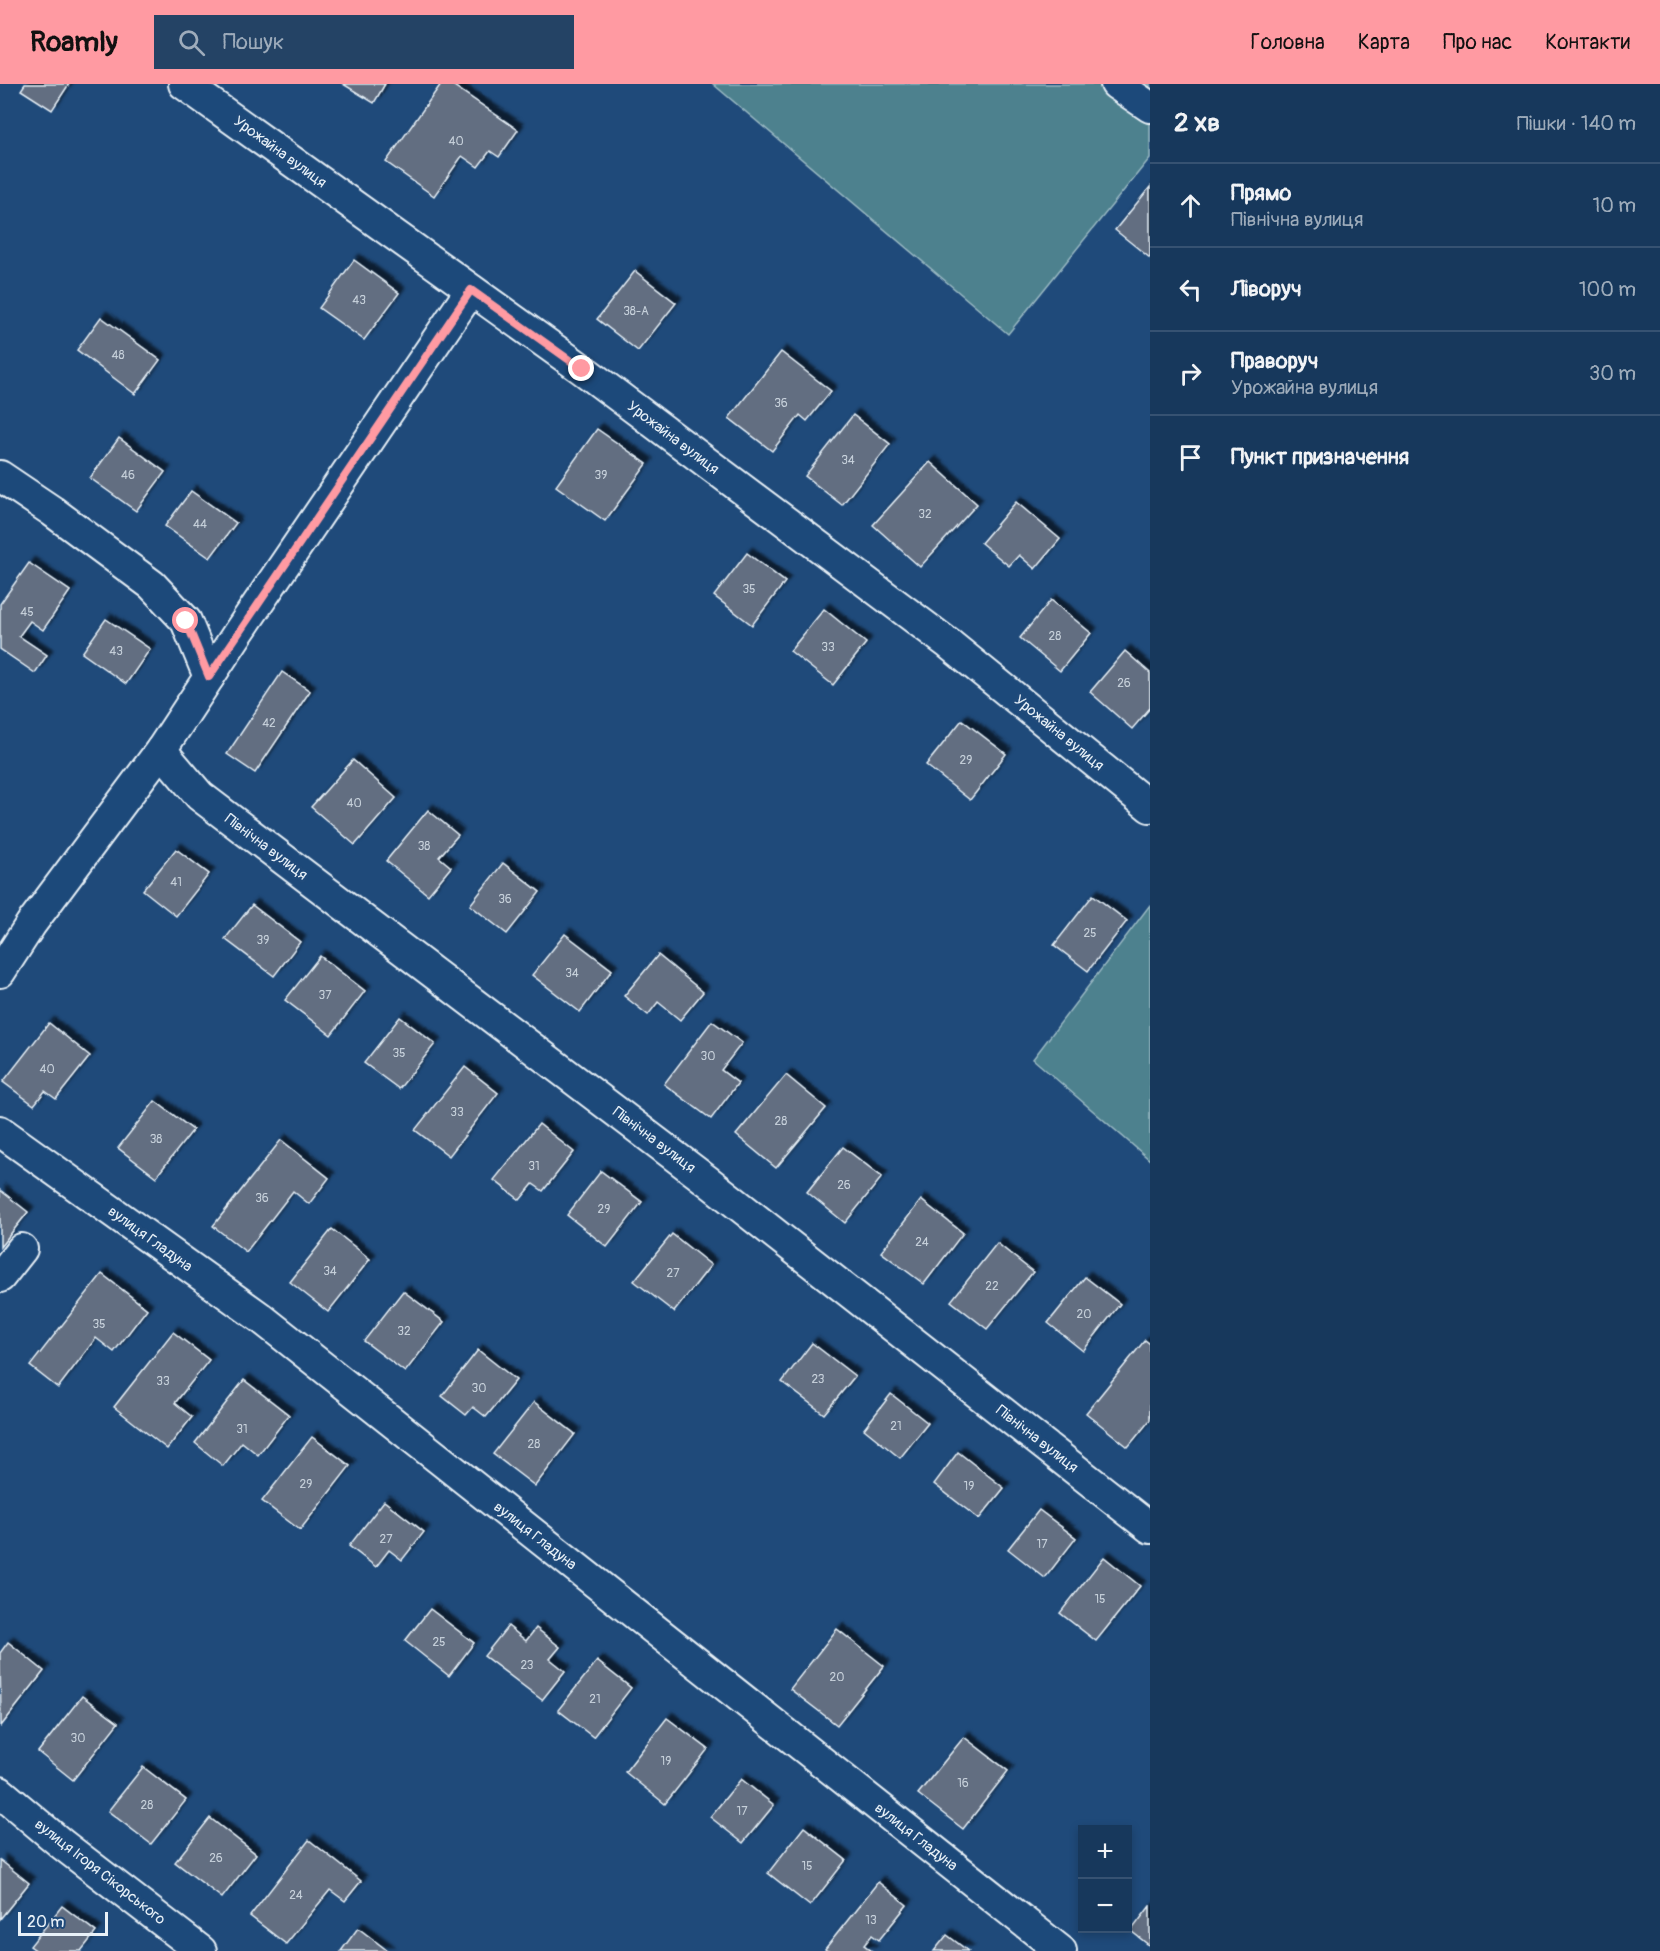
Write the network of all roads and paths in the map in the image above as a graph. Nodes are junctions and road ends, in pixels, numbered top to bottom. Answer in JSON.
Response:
{"nodes":[{"id":1,"x":184,"y":84,"type":"edge"},
{"id":2,"x":1116,"y":84,"type":"edge"},
{"id":3,"x":1150,"y":107,"type":"edge"},
{"id":4,"x":471,"y":290,"type":"junction"},
{"id":5,"x":0,"y":476,"type":"edge"},
{"id":6,"x":209,"y":677,"type":"junction"},
{"id":7,"x":161,"y":750,"type":"junction"},
{"id":8,"x":1150,"y":807,"type":"edge"},
{"id":9,"x":0,"y":972,"type":"edge"},
{"id":10,"x":0,"y":1131,"type":"edge"},
{"id":11,"x":22,"y":1249,"type":"dead end"},
{"id":12,"x":0,"y":1277,"type":"edge"},
{"id":13,"x":1150,"y":1528,"type":"edge"},
{"id":14,"x":0,"y":1792,"type":"edge"},
{"id":15,"x":201,"y":1951,"type":"edge"},
{"id":16,"x":1061,"y":1951,"type":"edge"}],
"edges":[{"from":1,"to":4,"type":"street","name":"Урожайна вулиця"},
{"from":2,"to":3,"type":"street"},
{"from":4,"to":6,"type":"street"},
{"from":4,"to":8,"type":"street","name":"Урожайна вулиця"},
{"from":5,"to":6,"type":"street"},
{"from":6,"to":7,"type":"street"},
{"from":7,"to":9,"type":"street"},
{"from":7,"to":13,"type":"street","name":"Північна вулиця"},
{"from":10,"to":16,"type":"street","name":"вулиця Гладуна"},
{"from":11,"to":12,"type":"street"},
{"from":14,"to":15,"type":"street","name":"вулиця Ігоря Сікорського"}]}
